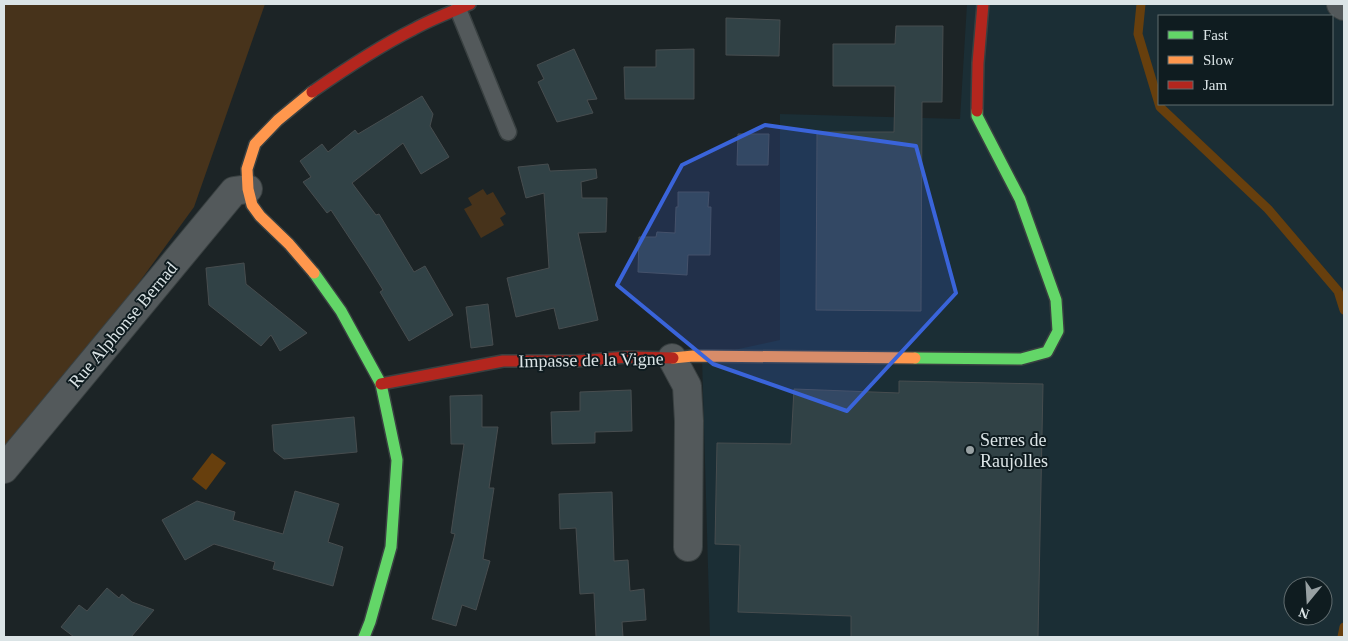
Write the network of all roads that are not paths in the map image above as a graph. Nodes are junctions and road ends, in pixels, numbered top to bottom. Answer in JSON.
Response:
{"nodes":[{"id":1,"x":984,"y":4,"type":"edge"},
{"id":2,"x":464,"y":6,"type":"edge"},
{"id":3,"x":508,"y":132,"type":"dead end"},
{"id":4,"x":248,"y":189,"type":"junction"},
{"id":5,"x":672,"y":358,"type":"junction"},
{"id":6,"x":381,"y":384,"type":"junction"},
{"id":7,"x":4,"y":469,"type":"edge"},
{"id":8,"x":688,"y":547,"type":"dead end"},
{"id":9,"x":364,"y":637,"type":"edge"}],
"edges":[{"from":1,"to":5,"type":"street"},
{"from":2,"to":3,"type":"lane"},
{"from":2,"to":4,"type":"street"},
{"from":4,"to":6,"type":"street"},
{"from":4,"to":7,"type":"street","name":"Rue Alphonse Bernad"},
{"from":5,"to":6,"type":"street","name":"Impasse de la Vigne"},
{"from":5,"to":8,"type":"street","name":"Impasse de la Vigne"},
{"from":6,"to":9,"type":"street"}]}
